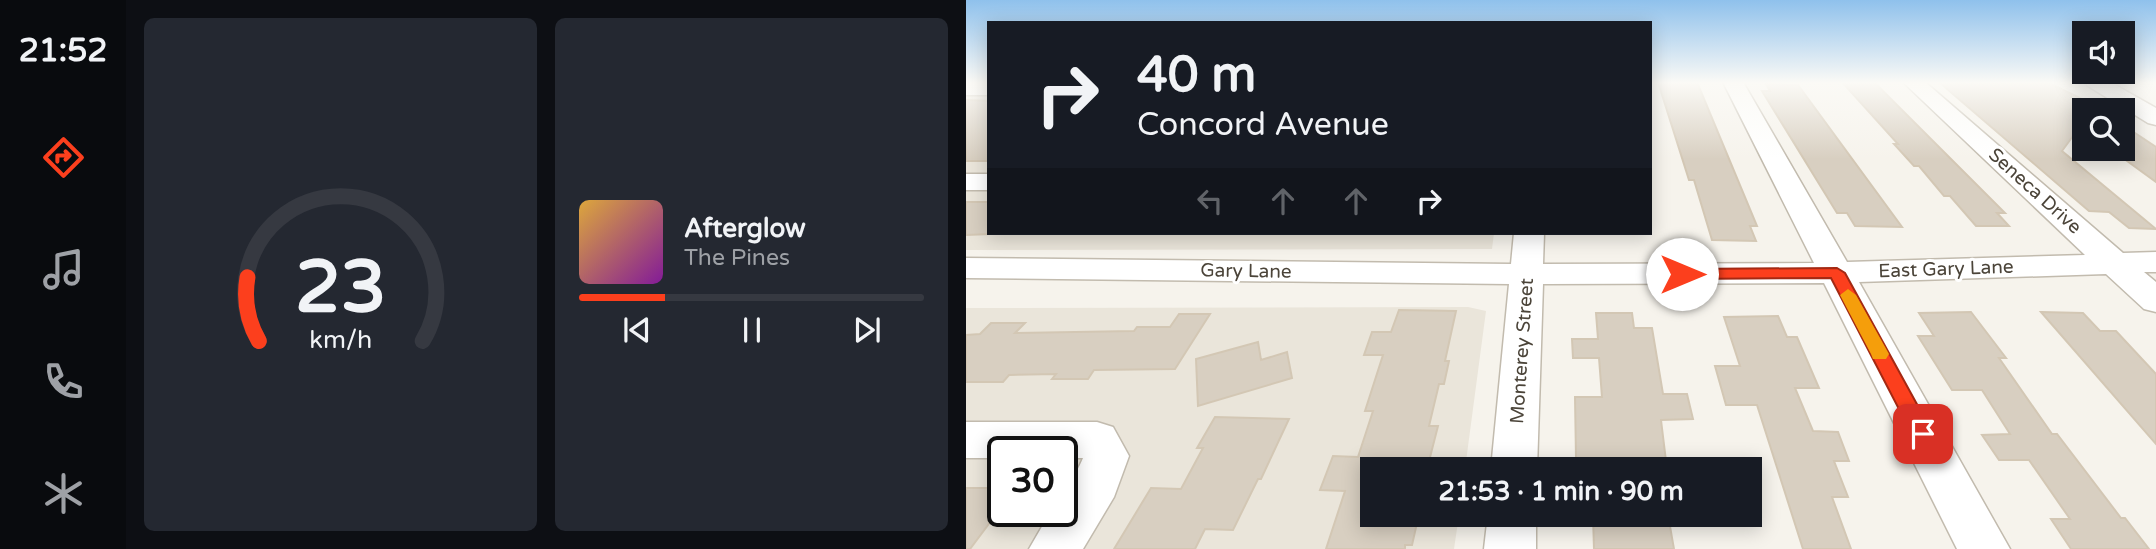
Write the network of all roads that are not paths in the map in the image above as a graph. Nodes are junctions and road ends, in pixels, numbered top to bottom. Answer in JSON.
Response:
{"nodes":[{"id":1,"x":1747,"y":108,"type":"edge"},
{"id":2,"x":1941,"y":108,"type":"edge"},
{"id":3,"x":2138,"y":108,"type":"edge"},
{"id":4,"x":2156,"y":118,"type":"edge"},
{"id":5,"x":966,"y":181,"type":"edge"},
{"id":6,"x":987,"y":181,"type":"edge"},
{"id":7,"x":1530,"y":235,"type":"edge"},
{"id":8,"x":2112,"y":262,"type":"junction"},
{"id":9,"x":2156,"y":262,"type":"edge"},
{"id":10,"x":966,"y":268,"type":"edge"},
{"id":11,"x":1837,"y":273,"type":"junction"},
{"id":12,"x":1526,"y":274,"type":"junction"},
{"id":13,"x":2156,"y":301,"type":"edge"},
{"id":14,"x":966,"y":440,"type":"edge"},
{"id":15,"x":1515,"y":457,"type":"edge"},
{"id":16,"x":1511,"y":527,"type":"edge"},
{"id":17,"x":1055,"y":549,"type":"edge"},
{"id":18,"x":1510,"y":549,"type":"edge"},
{"id":19,"x":1984,"y":549,"type":"edge"}],
"edges":[{"from":1,"to":11,"type":"street"},
{"from":2,"to":8,"type":"street","name":"Seneca Drive"},
{"from":3,"to":4,"type":"street"},
{"from":5,"to":6,"type":"street"},
{"from":7,"to":12,"type":"street","name":"Monterey Street"},
{"from":8,"to":9,"type":"street","name":"East Gary Lane"},
{"from":8,"to":11,"type":"street","name":"East Gary Lane"},
{"from":8,"to":13,"type":"street","name":"Seneca Drive"},
{"from":10,"to":12,"type":"street","name":"Gary Lane"},
{"from":11,"to":12,"type":"street","name":"East Gary Lane"},
{"from":11,"to":19,"type":"street"},
{"from":12,"to":15,"type":"street","name":"Monterey Street"},
{"from":14,"to":17,"type":"street"},
{"from":16,"to":18,"type":"street"}]}
